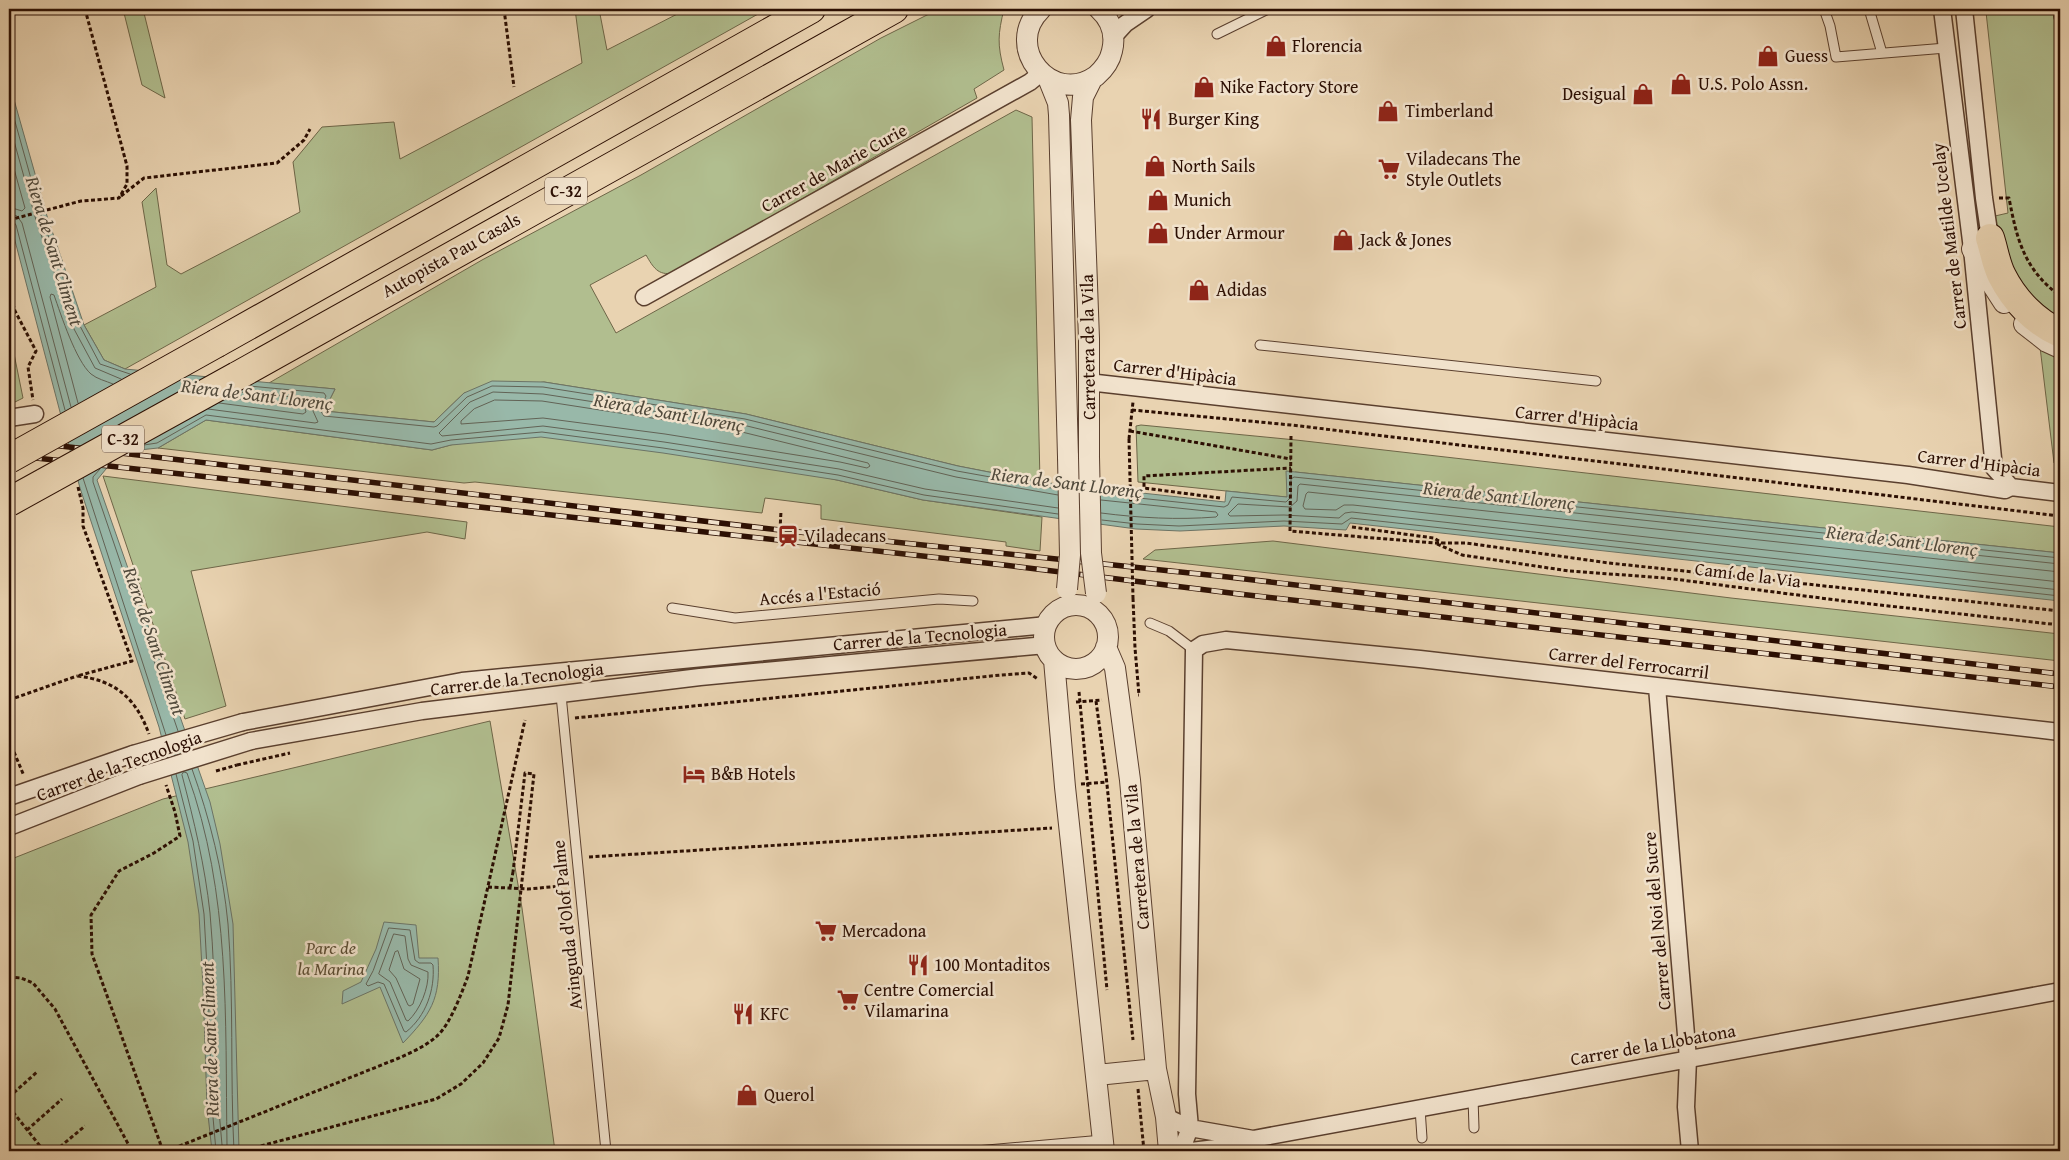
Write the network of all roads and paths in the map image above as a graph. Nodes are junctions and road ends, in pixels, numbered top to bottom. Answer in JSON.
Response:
{"nodes":[{"id":1,"x":85,"y":9,"type":"edge"},
{"id":2,"x":504,"y":9,"type":"edge"},
{"id":3,"x":811,"y":9,"type":"edge"},
{"id":4,"x":894,"y":9,"type":"edge"},
{"id":5,"x":1041,"y":9,"type":"edge"},
{"id":6,"x":1099,"y":9,"type":"edge"},
{"id":7,"x":1147,"y":9,"type":"edge"},
{"id":8,"x":1268,"y":9,"type":"edge"},
{"id":9,"x":1824,"y":9,"type":"edge"},
{"id":10,"x":1869,"y":9,"type":"edge"},
{"id":11,"x":1942,"y":9,"type":"edge"},
{"id":12,"x":1964,"y":9,"type":"edge"},
{"id":13,"x":2054,"y":9,"type":"edge"},
{"id":14,"x":1216,"y":34,"type":"dead end"},
{"id":15,"x":1114,"y":36,"type":"junction"},
{"id":16,"x":1946,"y":48,"type":"junction"},
{"id":17,"x":1882,"y":53,"type":"junction"},
{"id":18,"x":2060,"y":58,"type":"edge"},
{"id":19,"x":1045,"y":76,"type":"junction"},
{"id":20,"x":1092,"y":79,"type":"junction"},
{"id":21,"x":514,"y":87,"type":"dead end"},
{"id":22,"x":310,"y":129,"type":"dead end"},
{"id":23,"x":118,"y":198,"type":"junction"},
{"id":24,"x":1984,"y":198,"type":"junction"},
{"id":25,"x":9,"y":220,"type":"edge"},
{"id":26,"x":1981,"y":243,"type":"junction"},
{"id":27,"x":9,"y":291,"type":"edge"},
{"id":28,"x":2060,"y":296,"type":"edge"},
{"id":29,"x":644,"y":297,"type":"dead end"},
{"id":30,"x":2060,"y":333,"type":"edge"},
{"id":31,"x":1260,"y":345,"type":"dead end"},
{"id":32,"x":2060,"y":348,"type":"edge"},
{"id":33,"x":1596,"y":381,"type":"dead end"},
{"id":34,"x":1088,"y":382,"type":"junction"},
{"id":35,"x":1135,"y":388,"type":"junction"},
{"id":36,"x":1132,"y":410,"type":"junction"},
{"id":37,"x":35,"y":414,"type":"joint"},
{"id":38,"x":9,"y":418,"type":"edge"},
{"id":39,"x":1130,"y":431,"type":"junction"},
{"id":40,"x":1291,"y":436,"type":"dead end"},
{"id":41,"x":1993,"y":458,"type":"junction"},
{"id":42,"x":9,"y":459,"type":"edge"},
{"id":43,"x":1291,"y":459,"type":"junction"},
{"id":44,"x":1291,"y":468,"type":"junction"},
{"id":45,"x":1937,"y":479,"type":"junction"},
{"id":46,"x":75,"y":480,"type":"dead end"},
{"id":47,"x":2011,"y":487,"type":"junction"},
{"id":48,"x":2060,"y":493,"type":"edge"},
{"id":49,"x":1220,"y":498,"type":"dead end"},
{"id":50,"x":9,"y":502,"type":"edge"},
{"id":51,"x":781,"y":511,"type":"dead end"},
{"id":52,"x":2060,"y":516,"type":"edge"},
{"id":53,"x":1352,"y":527,"type":"dead end"},
{"id":54,"x":780,"y":530,"type":"dead end"},
{"id":55,"x":1435,"y":543,"type":"junction"},
{"id":56,"x":1442,"y":544,"type":"junction"},
{"id":57,"x":1065,"y":598,"type":"junction"},
{"id":58,"x":973,"y":601,"type":"dead end"},
{"id":59,"x":672,"y":608,"type":"dead end"},
{"id":60,"x":2060,"y":611,"type":"edge"},
{"id":61,"x":1102,"y":617,"type":"junction"},
{"id":62,"x":1150,"y":623,"type":"dead end"},
{"id":63,"x":1047,"y":625,"type":"junction"},
{"id":64,"x":2060,"y":625,"type":"edge"},
{"id":65,"x":1106,"y":647,"type":"junction"},
{"id":66,"x":1194,"y":650,"type":"junction"},
{"id":67,"x":1050,"y":652,"type":"junction"},
{"id":68,"x":77,"y":676,"type":"junction"},
{"id":69,"x":1039,"y":685,"type":"dead end"},
{"id":70,"x":1138,"y":685,"type":"dead end"},
{"id":71,"x":1657,"y":687,"type":"junction"},
{"id":72,"x":1079,"y":692,"type":"dead end"},
{"id":73,"x":561,"y":695,"type":"junction"},
{"id":74,"x":9,"y":700,"type":"edge"},
{"id":75,"x":1081,"y":702,"type":"junction"},
{"id":76,"x":1073,"y":703,"type":"dead end"},
{"id":77,"x":564,"y":719,"type":"junction"},
{"id":78,"x":525,"y":720,"type":"dead end"},
{"id":79,"x":2060,"y":732,"type":"edge"},
{"id":80,"x":150,"y":738,"type":"dead end"},
{"id":81,"x":9,"y":740,"type":"edge"},
{"id":82,"x":295,"y":752,"type":"dead end"},
{"id":83,"x":237,"y":766,"type":"dead end"},
{"id":84,"x":24,"y":779,"type":"dead end"},
{"id":85,"x":1114,"y":781,"type":"dead end"},
{"id":86,"x":1107,"y":782,"type":"junction"},
{"id":87,"x":1088,"y":783,"type":"junction"},
{"id":88,"x":166,"y":784,"type":"dead end"},
{"id":89,"x":1076,"y":784,"type":"dead end"},
{"id":90,"x":9,"y":797,"type":"edge"},
{"id":91,"x":9,"y":827,"type":"edge"},
{"id":92,"x":1070,"y":827,"type":"junction"},
{"id":93,"x":577,"y":858,"type":"junction"},
{"id":94,"x":561,"y":886,"type":"dead end"},
{"id":95,"x":488,"y":887,"type":"junction"},
{"id":96,"x":510,"y":888,"type":"junction"},
{"id":97,"x":9,"y":977,"type":"edge"},
{"id":98,"x":2060,"y":991,"type":"edge"},
{"id":99,"x":1108,"y":996,"type":"dead end"},
{"id":100,"x":1688,"y":1059,"type":"junction"},
{"id":101,"x":1156,"y":1069,"type":"junction"},
{"id":102,"x":1136,"y":1071,"type":"junction"},
{"id":103,"x":38,"y":1072,"type":"dead end"},
{"id":104,"x":1097,"y":1075,"type":"junction"},
{"id":105,"x":9,"y":1097,"type":"edge"},
{"id":106,"x":1473,"y":1098,"type":"junction"},
{"id":107,"x":62,"y":1099,"type":"dead end"},
{"id":108,"x":9,"y":1107,"type":"edge"},
{"id":109,"x":1420,"y":1108,"type":"junction"},
{"id":110,"x":1166,"y":1117,"type":"junction"},
{"id":111,"x":86,"y":1126,"type":"dead end"},
{"id":112,"x":1190,"y":1128,"type":"junction"},
{"id":113,"x":1474,"y":1128,"type":"dead end"},
{"id":114,"x":27,"y":1130,"type":"junction"},
{"id":115,"x":1422,"y":1138,"type":"dead end"},
{"id":116,"x":1253,"y":1139,"type":"junction"},
{"id":117,"x":1104,"y":1146,"type":"edge"},
{"id":118,"x":44,"y":1151,"type":"edge"},
{"id":119,"x":55,"y":1151,"type":"edge"},
{"id":120,"x":132,"y":1151,"type":"edge"},
{"id":121,"x":163,"y":1151,"type":"edge"},
{"id":122,"x":167,"y":1151,"type":"edge"},
{"id":123,"x":242,"y":1151,"type":"edge"},
{"id":124,"x":606,"y":1151,"type":"edge"},
{"id":125,"x":976,"y":1151,"type":"edge"},
{"id":126,"x":1144,"y":1151,"type":"edge"},
{"id":127,"x":1169,"y":1151,"type":"edge"},
{"id":128,"x":1181,"y":1151,"type":"edge"},
{"id":129,"x":1191,"y":1151,"type":"edge"},
{"id":130,"x":1690,"y":1151,"type":"edge"}],
"edges":[{"from":1,"to":23,"type":"path"},
{"from":2,"to":21,"type":"path"},
{"from":3,"to":42,"type":"highway","number":"C-32","bridge":true},
{"from":4,"to":50,"type":"highway","name":"Autopista Pau Casals","number":"C-32","bridge":true},
{"from":5,"to":19,"type":"street","name":"Carretera de la Vila"},
{"from":6,"to":15,"type":"street"},
{"from":7,"to":15,"type":"street"},
{"from":8,"to":14,"type":"lane"},
{"from":9,"to":17,"type":"lane"},
{"from":10,"to":17,"type":"lane"},
{"from":11,"to":16,"type":"street","name":"Carrer de Matilde Ucelay"},
{"from":12,"to":24,"type":"street","name":"Carrer de Matilde Ucelay"},
{"from":13,"to":18,"type":"path"},
{"from":15,"to":20,"type":"street"},
{"from":16,"to":17,"type":"lane"},
{"from":16,"to":26,"type":"street","name":"Carrer de Matilde Ucelay"},
{"from":19,"to":20,"type":"street"},
{"from":19,"to":29,"type":"street","name":"Carrer de Marie Curie"},
{"from":19,"to":57,"type":"street","name":"Carretera de la Vila","bridge":true},
{"from":20,"to":34,"type":"street","name":"Carretera de la Vila"},
{"from":22,"to":23,"type":"path"},
{"from":23,"to":25,"type":"path"},
{"from":24,"to":26,"type":"street","name":"Carrer de Matilde Ucelay"},
{"from":24,"to":28,"type":"path"},
{"from":26,"to":30,"type":"highway"},
{"from":26,"to":32,"type":"street"},
{"from":26,"to":41,"type":"street","name":"Carrer de Matilde Ucelay"},
{"from":27,"to":37,"type":"path"},
{"from":31,"to":33,"type":"lane"},
{"from":34,"to":35,"type":"street","name":"Carrer d'Hipàcia"},
{"from":34,"to":61,"type":"street","name":"Carretera de la Vila","bridge":true},
{"from":35,"to":36,"type":"path"},
{"from":35,"to":45,"type":"street","name":"Carrer d'Hipàcia"},
{"from":36,"to":39,"type":"path"},
{"from":36,"to":52,"type":"path"},
{"from":37,"to":38,"type":"street"},
{"from":39,"to":43,"type":"path"},
{"from":39,"to":70,"type":"path","bridge":true},
{"from":40,"to":43,"type":"path"},
{"from":41,"to":45,"type":"street"},
{"from":41,"to":47,"type":"street","name":"Carrer de Matilde Ucelay"},
{"from":43,"to":44,"type":"path"},
{"from":44,"to":49,"type":"path"},
{"from":44,"to":55,"type":"path"},
{"from":45,"to":47,"type":"street","name":"Carrer d'Hipàcia"},
{"from":46,"to":68,"type":"path"},
{"from":47,"to":48,"type":"street","name":"Carrer d'Hipàcia"},
{"from":51,"to":54,"type":"path"},
{"from":53,"to":56,"type":"path"},
{"from":55,"to":56,"type":"path"},
{"from":55,"to":64,"type":"path","name":"Camí de la Via"},
{"from":56,"to":60,"type":"path"},
{"from":57,"to":61,"type":"street"},
{"from":57,"to":63,"type":"street"},
{"from":58,"to":59,"type":"lane","name":"Accés a l'Estació"},
{"from":61,"to":65,"type":"street"},
{"from":62,"to":66,"type":"lane"},
{"from":63,"to":67,"type":"street"},
{"from":63,"to":90,"type":"street","name":"Carrer de la Tecnologia","bridge":true},
{"from":65,"to":67,"type":"street"},
{"from":65,"to":101,"type":"street","name":"Carretera de la Vila"},
{"from":66,"to":71,"type":"street","name":"Carrer del Ferrocarril"},
{"from":66,"to":112,"type":"street"},
{"from":67,"to":73,"type":"street","name":"Carrer de la Tecnologia"},
{"from":67,"to":92,"type":"street"},
{"from":68,"to":74,"type":"path"},
{"from":68,"to":80,"type":"path"},
{"from":69,"to":77,"type":"path"},
{"from":71,"to":79,"type":"street","name":"Carrer del Ferrocarril"},
{"from":71,"to":100,"type":"street","name":"Carrer del Noi del Sucre"},
{"from":72,"to":75,"type":"path"},
{"from":73,"to":77,"type":"lane","name":"Avinguda d'Olof Palme"},
{"from":73,"to":91,"type":"street","name":"Carrer de la Tecnologia","bridge":true},
{"from":75,"to":76,"type":"path"},
{"from":75,"to":86,"type":"path"},
{"from":75,"to":87,"type":"path"},
{"from":77,"to":93,"type":"lane","name":"Avinguda d'Olof Palme"},
{"from":78,"to":95,"type":"path"},
{"from":81,"to":84,"type":"path"},
{"from":82,"to":83,"type":"path"},
{"from":85,"to":86,"type":"path"},
{"from":86,"to":87,"type":"path"},
{"from":86,"to":102,"type":"path"},
{"from":87,"to":89,"type":"path"},
{"from":87,"to":99,"type":"path"},
{"from":88,"to":121,"type":"path"},
{"from":92,"to":93,"type":"path"},
{"from":92,"to":104,"type":"street"},
{"from":93,"to":124,"type":"lane","name":"Avinguda d'Olof Palme"},
{"from":94,"to":96,"type":"path"},
{"from":95,"to":96,"type":"path"},
{"from":95,"to":122,"type":"path"},
{"from":96,"to":123,"type":"path","bridge":true},
{"from":97,"to":120,"type":"path"},
{"from":98,"to":100,"type":"street","name":"Carrer de la Llobatona"},
{"from":100,"to":106,"type":"street","name":"Carrer de la Llobatona"},
{"from":100,"to":130,"type":"street","name":"Carrer del Noi del Sucre"},
{"from":101,"to":102,"type":"street"},
{"from":101,"to":110,"type":"street","name":"Carretera de la Vila"},
{"from":102,"to":104,"type":"street"},
{"from":102,"to":126,"type":"path"},
{"from":103,"to":105,"type":"path"},
{"from":104,"to":117,"type":"street"},
{"from":106,"to":109,"type":"street","name":"Carrer de la Llobatona"},
{"from":106,"to":113,"type":"lane"},
{"from":107,"to":114,"type":"path"},
{"from":108,"to":114,"type":"path"},
{"from":109,"to":115,"type":"lane"},
{"from":109,"to":116,"type":"street","name":"Carrer de la Llobatona"},
{"from":110,"to":112,"type":"street","name":"Carrer de la Llobatona"},
{"from":110,"to":127,"type":"street","name":"Carretera de la Vila"},
{"from":111,"to":119,"type":"path"},
{"from":112,"to":116,"type":"street","name":"Carrer de la Llobatona"},
{"from":112,"to":128,"type":"street"},
{"from":114,"to":118,"type":"path"},
{"from":116,"to":129,"type":"street","name":"Carrer de la Llobatona"},
{"from":117,"to":125,"type":"lane"}]}
